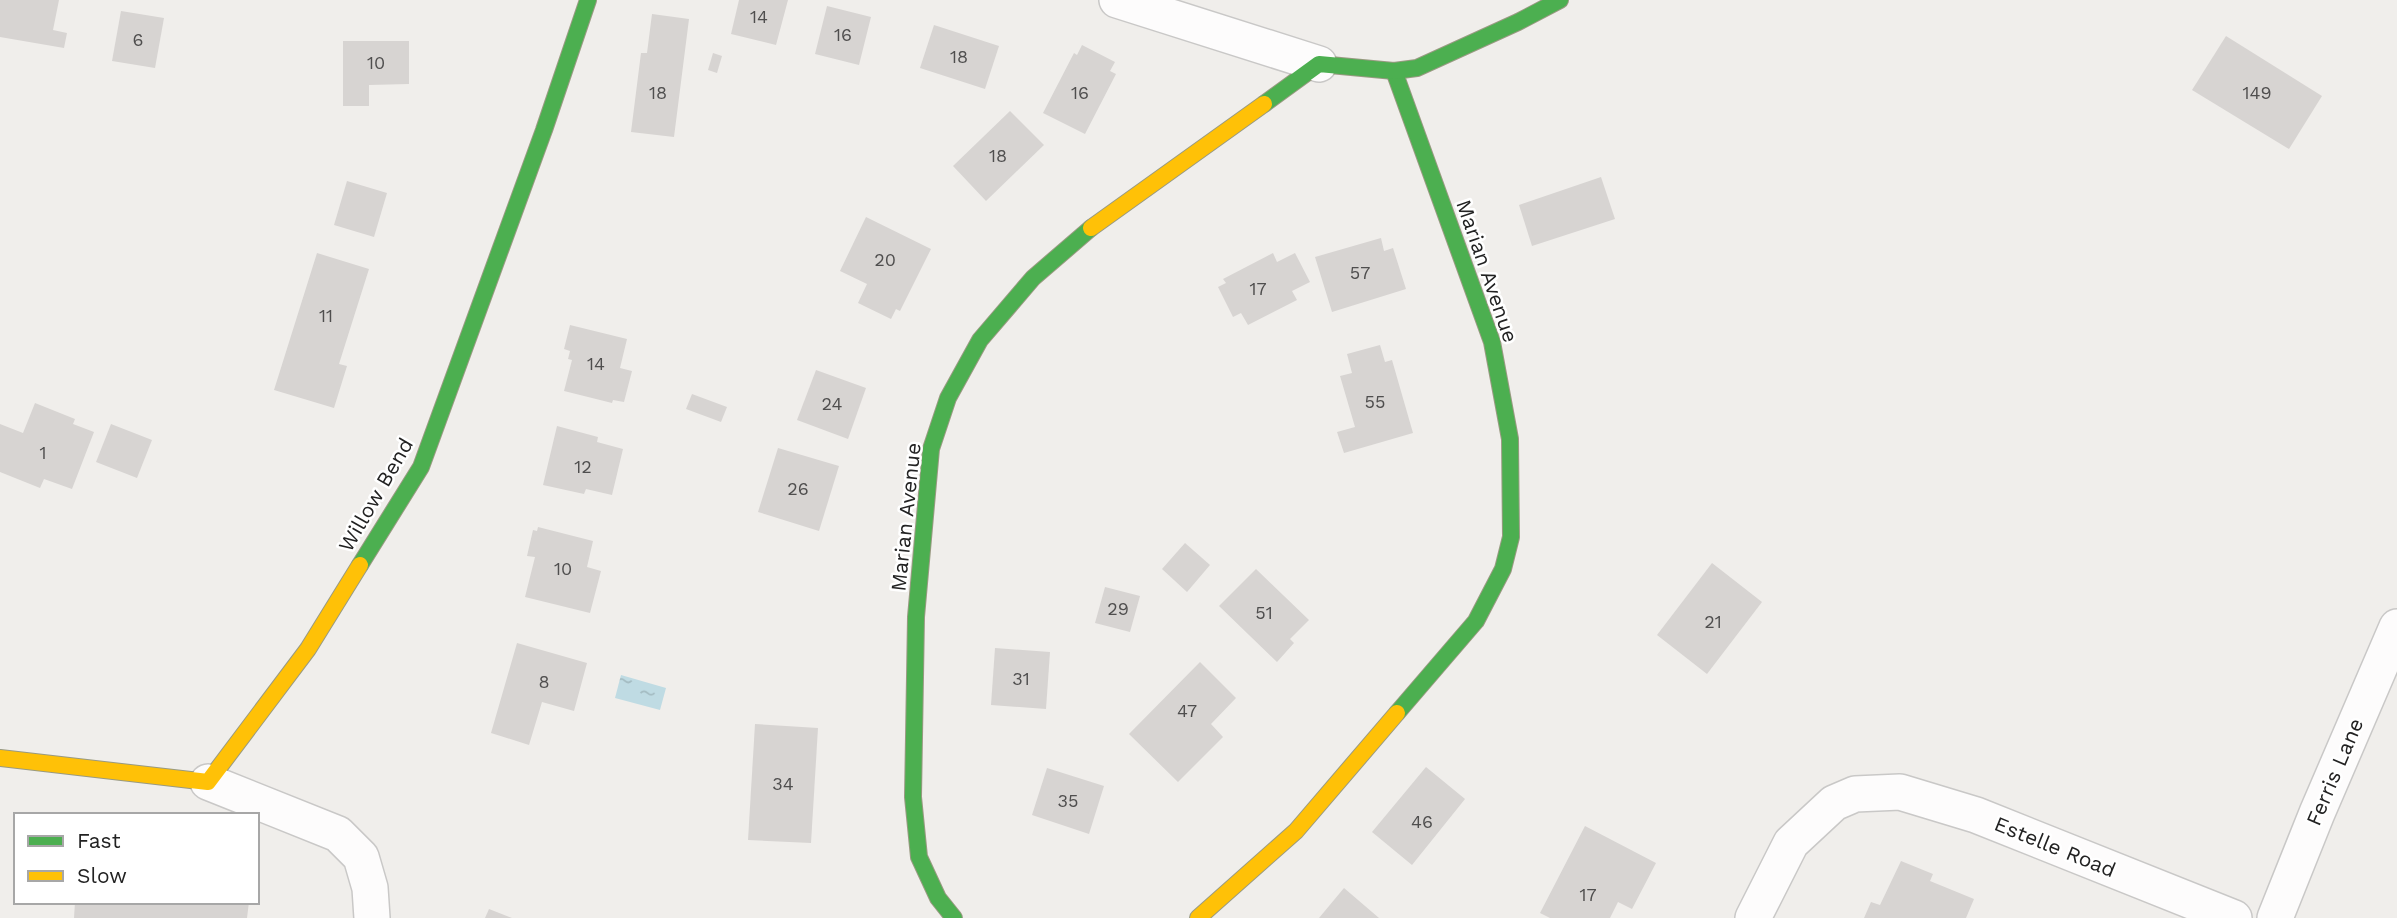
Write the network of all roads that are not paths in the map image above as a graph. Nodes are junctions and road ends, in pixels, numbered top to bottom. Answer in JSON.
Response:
{"nodes":[{"id":1,"x":588,"y":0,"type":"edge"},
{"id":2,"x":1117,"y":0,"type":"edge"},
{"id":3,"x":1560,"y":0,"type":"edge"},
{"id":4,"x":1319,"y":64,"type":"junction"},
{"id":5,"x":1394,"y":71,"type":"junction"},
{"id":6,"x":2397,"y":627,"type":"edge"},
{"id":7,"x":0,"y":758,"type":"edge"},
{"id":8,"x":208,"y":782,"type":"junction"},
{"id":9,"x":372,"y":918,"type":"edge"},
{"id":10,"x":954,"y":918,"type":"edge"},
{"id":11,"x":1198,"y":918,"type":"edge"},
{"id":12,"x":1753,"y":918,"type":"edge"},
{"id":13,"x":2234,"y":918,"type":"edge"},
{"id":14,"x":2275,"y":918,"type":"edge"}],
"edges":[{"from":1,"to":8,"type":"street","name":"Willow Bend"},
{"from":2,"to":4,"type":"street"},
{"from":3,"to":5,"type":"street"},
{"from":4,"to":5,"type":"street"},
{"from":4,"to":10,"type":"street","name":"Marian Avenue"},
{"from":5,"to":11,"type":"street","name":"Marian Avenue"},
{"from":6,"to":14,"type":"street","name":"Ferris Lane"},
{"from":7,"to":8,"type":"street"},
{"from":8,"to":9,"type":"street"},
{"from":12,"to":13,"type":"street","name":"Estelle Road"}]}
